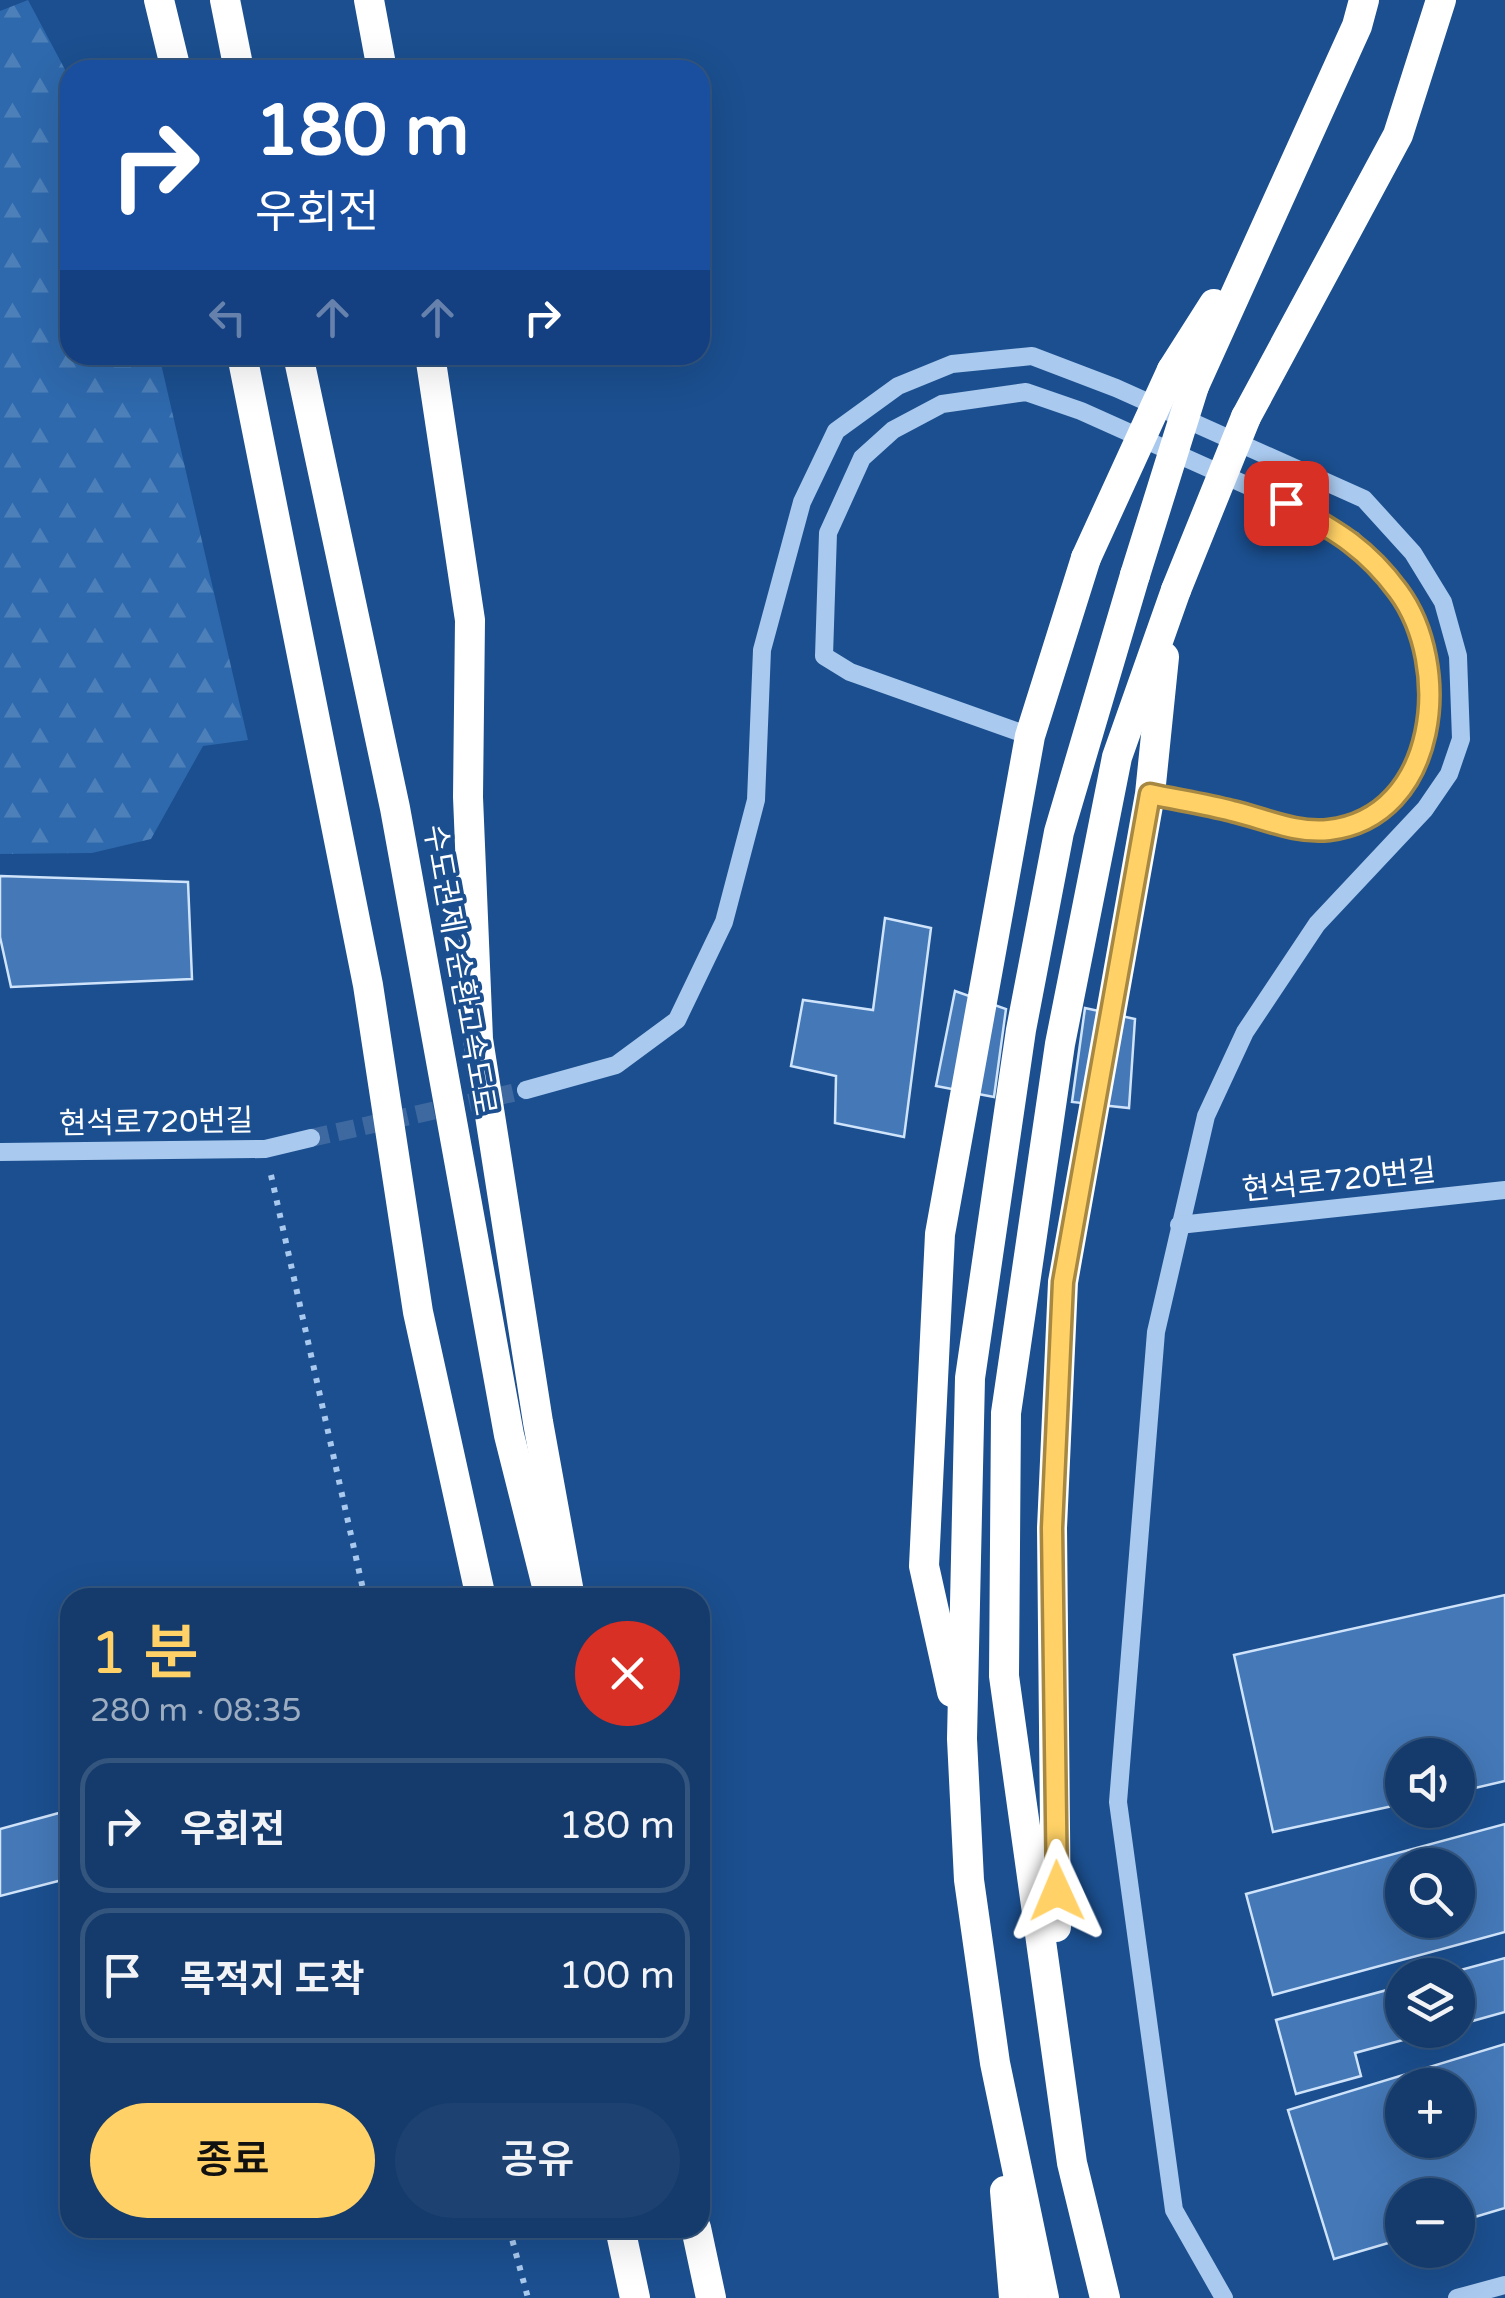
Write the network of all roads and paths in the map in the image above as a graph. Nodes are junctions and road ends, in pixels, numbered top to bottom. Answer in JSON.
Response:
{"nodes":[{"id":1,"x":159,"y":0,"type":"edge"},
{"id":2,"x":225,"y":0,"type":"edge"},
{"id":3,"x":370,"y":0,"type":"edge"},
{"id":4,"x":1364,"y":0,"type":"edge"},
{"id":5,"x":1441,"y":0,"type":"edge"},
{"id":6,"x":174,"y":60,"type":"edge"},
{"id":7,"x":237,"y":60,"type":"edge"},
{"id":8,"x":380,"y":60,"type":"edge"},
{"id":9,"x":244,"y":365,"type":"edge"},
{"id":10,"x":300,"y":365,"type":"edge"},
{"id":11,"x":432,"y":365,"type":"edge"},
{"id":12,"x":1183,"y":378,"type":"junction"},
{"id":13,"x":1172,"y":598,"type":"junction"},
{"id":14,"x":1030,"y":736,"type":"junction"},
{"id":15,"x":1150,"y":794,"type":"junction"},
{"id":16,"x":526,"y":1090,"type":"tunnel mouth"},
{"id":17,"x":311,"y":1138,"type":"tunnel mouth"},
{"id":18,"x":265,"y":1150,"type":"junction"},
{"id":19,"x":0,"y":1152,"type":"edge"},
{"id":20,"x":1505,"y":1190,"type":"edge"},
{"id":21,"x":1179,"y":1225,"type":"junction"},
{"id":22,"x":364,"y":1588,"type":"edge"},
{"id":23,"x":479,"y":1588,"type":"edge"},
{"id":24,"x":547,"y":1588,"type":"edge"},
{"id":25,"x":568,"y":1588,"type":"edge"},
{"id":26,"x":962,"y":1739,"type":"junction"},
{"id":27,"x":1055,"y":2015,"type":"junction"},
{"id":28,"x":995,"y":2063,"type":"junction"},
{"id":29,"x":1072,"y":2162,"type":"junction"},
{"id":30,"x":512,"y":2238,"type":"edge"},
{"id":31,"x":622,"y":2238,"type":"edge"},
{"id":32,"x":698,"y":2238,"type":"edge"},
{"id":33,"x":1505,"y":2285,"type":"edge"},
{"id":34,"x":528,"y":2298,"type":"edge"},
{"id":35,"x":635,"y":2298,"type":"edge"},
{"id":36,"x":711,"y":2298,"type":"edge"},
{"id":37,"x":1014,"y":2298,"type":"edge"},
{"id":38,"x":1044,"y":2298,"type":"edge"},
{"id":39,"x":1105,"y":2298,"type":"edge"},
{"id":40,"x":1117,"y":2298,"type":"edge"},
{"id":41,"x":1224,"y":2298,"type":"edge"},
{"id":42,"x":1457,"y":2298,"type":"edge"}],
"edges":[{"from":1,"to":6,"type":"highway"},
{"from":2,"to":7,"type":"highway"},
{"from":3,"to":8,"type":"highway"},
{"from":4,"to":12,"type":"highway"},
{"from":5,"to":13,"type":"highway","bridge":true},
{"from":9,"to":23,"type":"highway"},
{"from":10,"to":24,"type":"highway","name":"수도권제2순환고속도로"},
{"from":11,"to":25,"type":"highway"},
{"from":12,"to":14,"type":"highway","bridge":true},
{"from":12,"to":26,"type":"highway","bridge":true},
{"from":13,"to":15,"type":"highway"},
{"from":13,"to":27,"type":"highway"},
{"from":14,"to":15,"type":"street"},
{"from":14,"to":26,"type":"highway"},
{"from":15,"to":27,"type":"highway"},
{"from":16,"to":21,"type":"street"},
{"from":17,"to":18,"type":"street","name":"현석로720번길"},
{"from":18,"to":19,"type":"street","name":"현석로720번길"},
{"from":18,"to":22,"type":"path"},
{"from":20,"to":21,"type":"street","name":"현석로720번길"},
{"from":21,"to":41,"type":"street"},
{"from":26,"to":28,"type":"highway"},
{"from":27,"to":29,"type":"highway"},
{"from":28,"to":37,"type":"highway"},
{"from":28,"to":38,"type":"highway"},
{"from":29,"to":39,"type":"highway"},
{"from":29,"to":40,"type":"highway"},
{"from":30,"to":34,"type":"path"},
{"from":31,"to":35,"type":"highway"},
{"from":32,"to":36,"type":"highway"},
{"from":33,"to":42,"type":"street"}]}
